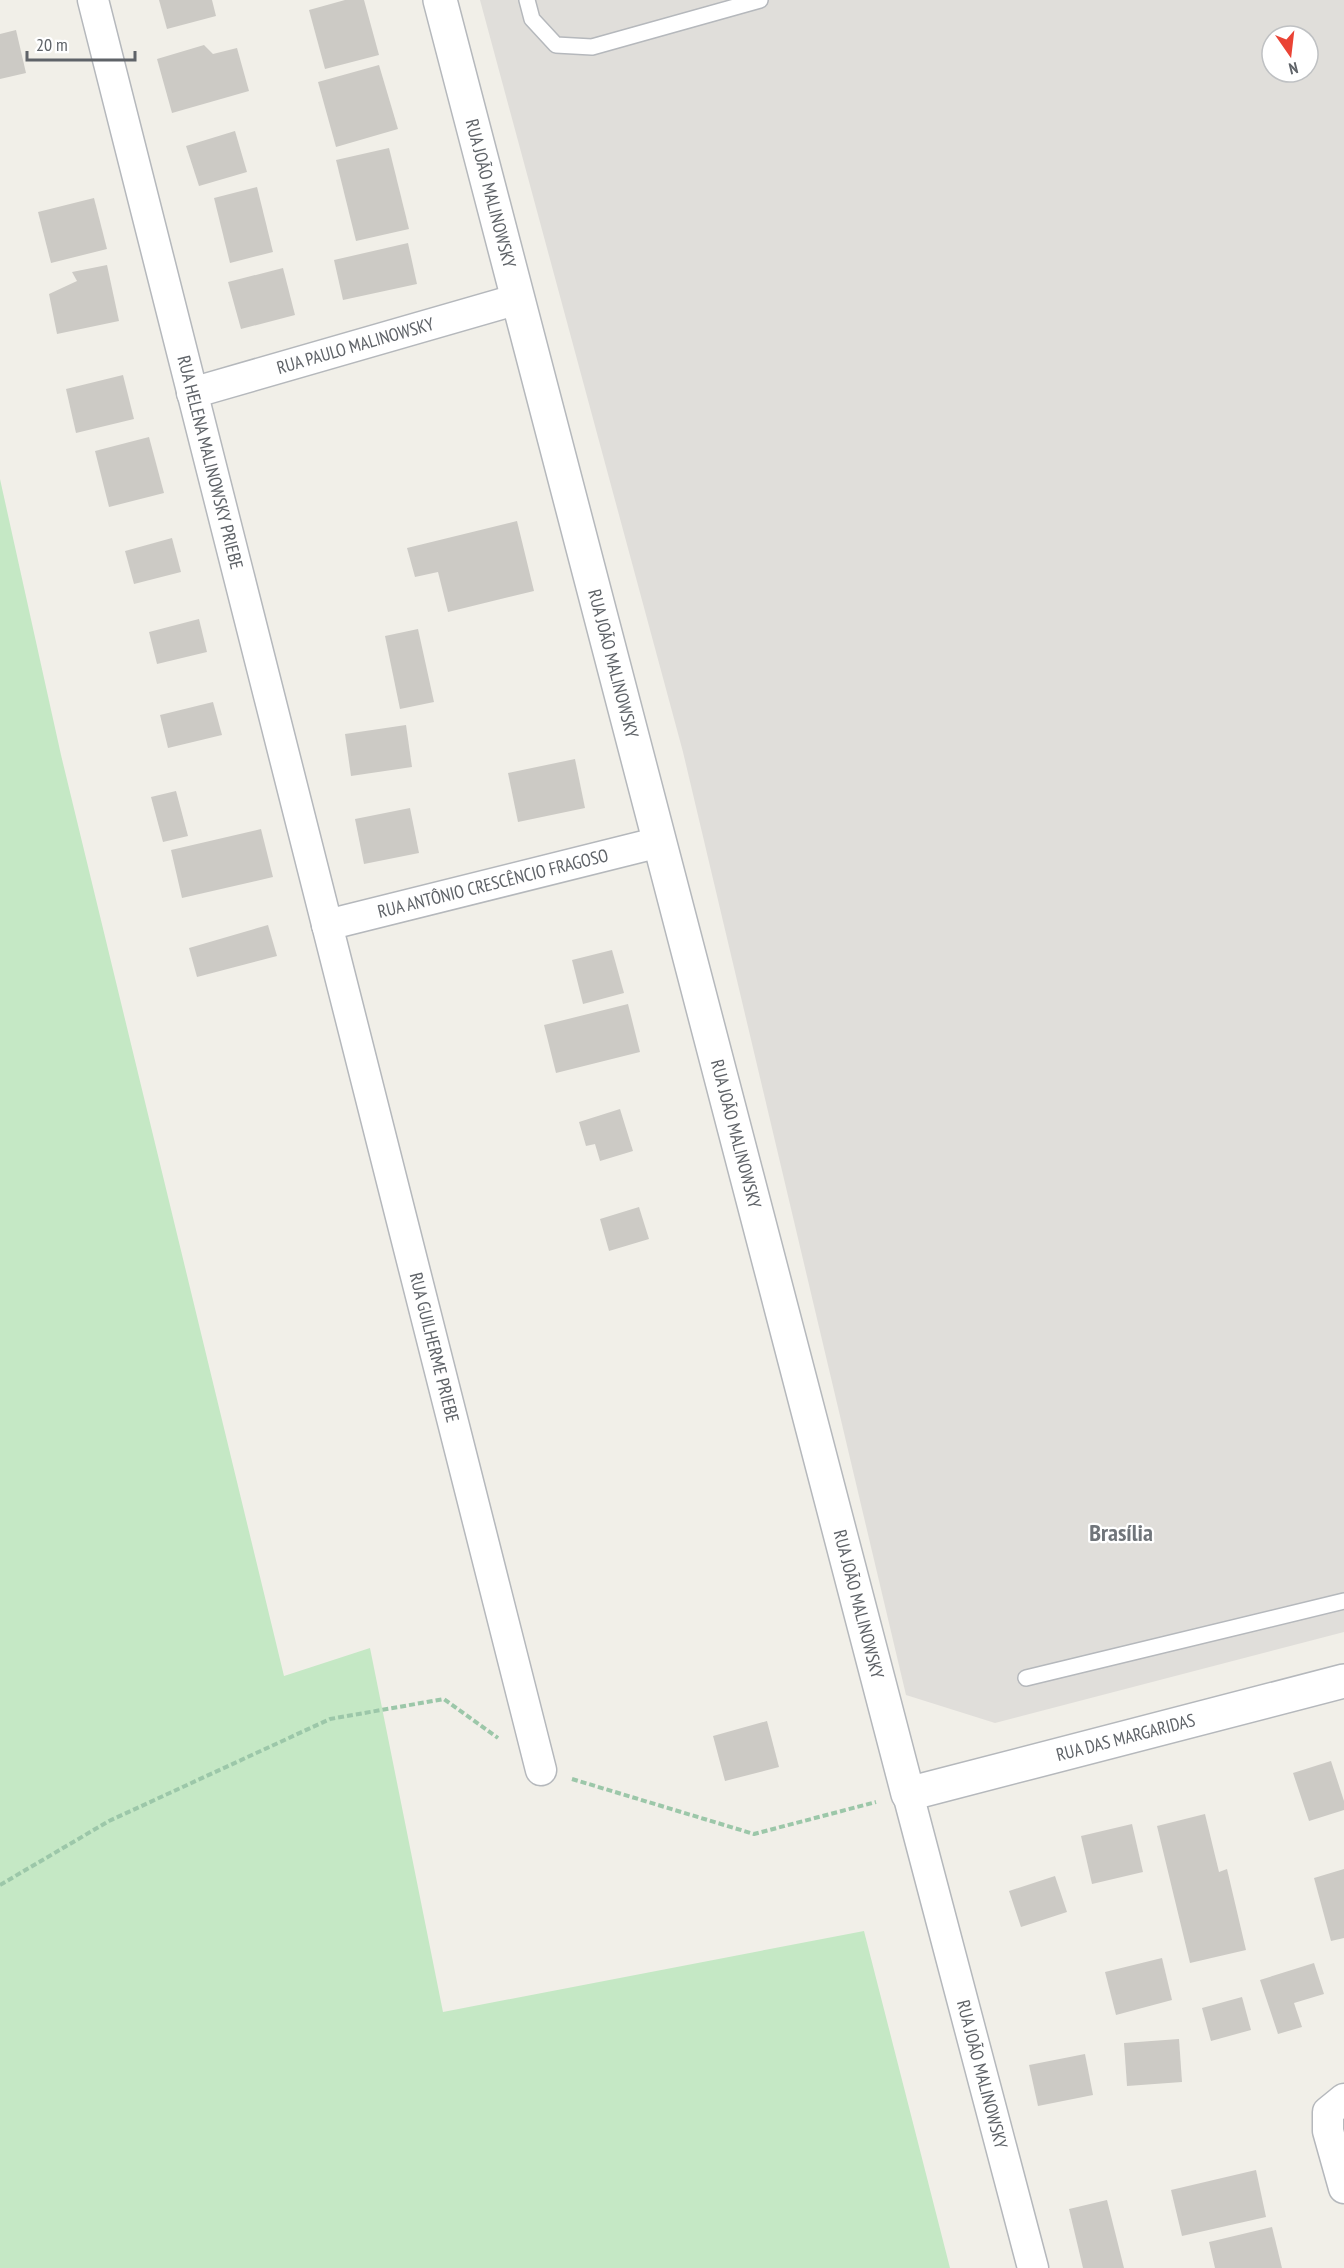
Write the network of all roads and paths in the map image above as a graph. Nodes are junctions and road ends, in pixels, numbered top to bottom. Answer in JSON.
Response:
{"nodes":[{"id":1,"x":93,"y":0,"type":"edge"},
{"id":2,"x":440,"y":0,"type":"edge"},
{"id":3,"x":526,"y":0,"type":"edge"},
{"id":4,"x":760,"y":0,"type":"edge"},
{"id":5,"x":518,"y":299,"type":"junction"},
{"id":6,"x":192,"y":393,"type":"junction"},
{"id":7,"x":660,"y":842,"type":"junction"},
{"id":8,"x":327,"y":926,"type":"junction"},
{"id":9,"x":1344,"y":1601,"type":"edge"},
{"id":10,"x":1026,"y":1677,"type":"dead end"},
{"id":11,"x":1344,"y":1681,"type":"edge"},
{"id":12,"x":541,"y":1770,"type":"junction"},
{"id":13,"x":909,"y":1794,"type":"junction"},
{"id":14,"x":0,"y":1885,"type":"edge"},
{"id":15,"x":1344,"y":2099,"type":"edge"},
{"id":16,"x":1344,"y":2188,"type":"edge"},
{"id":17,"x":1033,"y":2268,"type":"edge"}],
"edges":[{"from":1,"to":6,"type":"street","name":"RUA HELENA MALINOWSKY PRIEBE"},
{"from":2,"to":5,"type":"street","name":"RUA JOÃO MALINOWSKY"},
{"from":3,"to":4,"type":"lane"},
{"from":5,"to":6,"type":"street","name":"RUA PAULO MALINOWSKY"},
{"from":5,"to":7,"type":"street","name":"RUA JOÃO MALINOWSKY"},
{"from":6,"to":8,"type":"street","name":"RUA HELENA MALINOWSKY PRIEBE"},
{"from":7,"to":8,"type":"street","name":"RUA ANTÔNIO CRESCÊNCIO FRAGOSO"},
{"from":7,"to":13,"type":"street","name":"RUA JOÃO MALINOWSKY"},
{"from":8,"to":12,"type":"street","name":"RUA GUILHERME PRIEBE"},
{"from":9,"to":10,"type":"lane"},
{"from":11,"to":13,"type":"street","name":"RUA DAS MARGARIDAS"},
{"from":12,"to":13,"type":"path"},
{"from":12,"to":14,"type":"path"},
{"from":13,"to":17,"type":"street","name":"RUA JOÃO MALINOWSKY"},
{"from":15,"to":16,"type":"street"}]}
